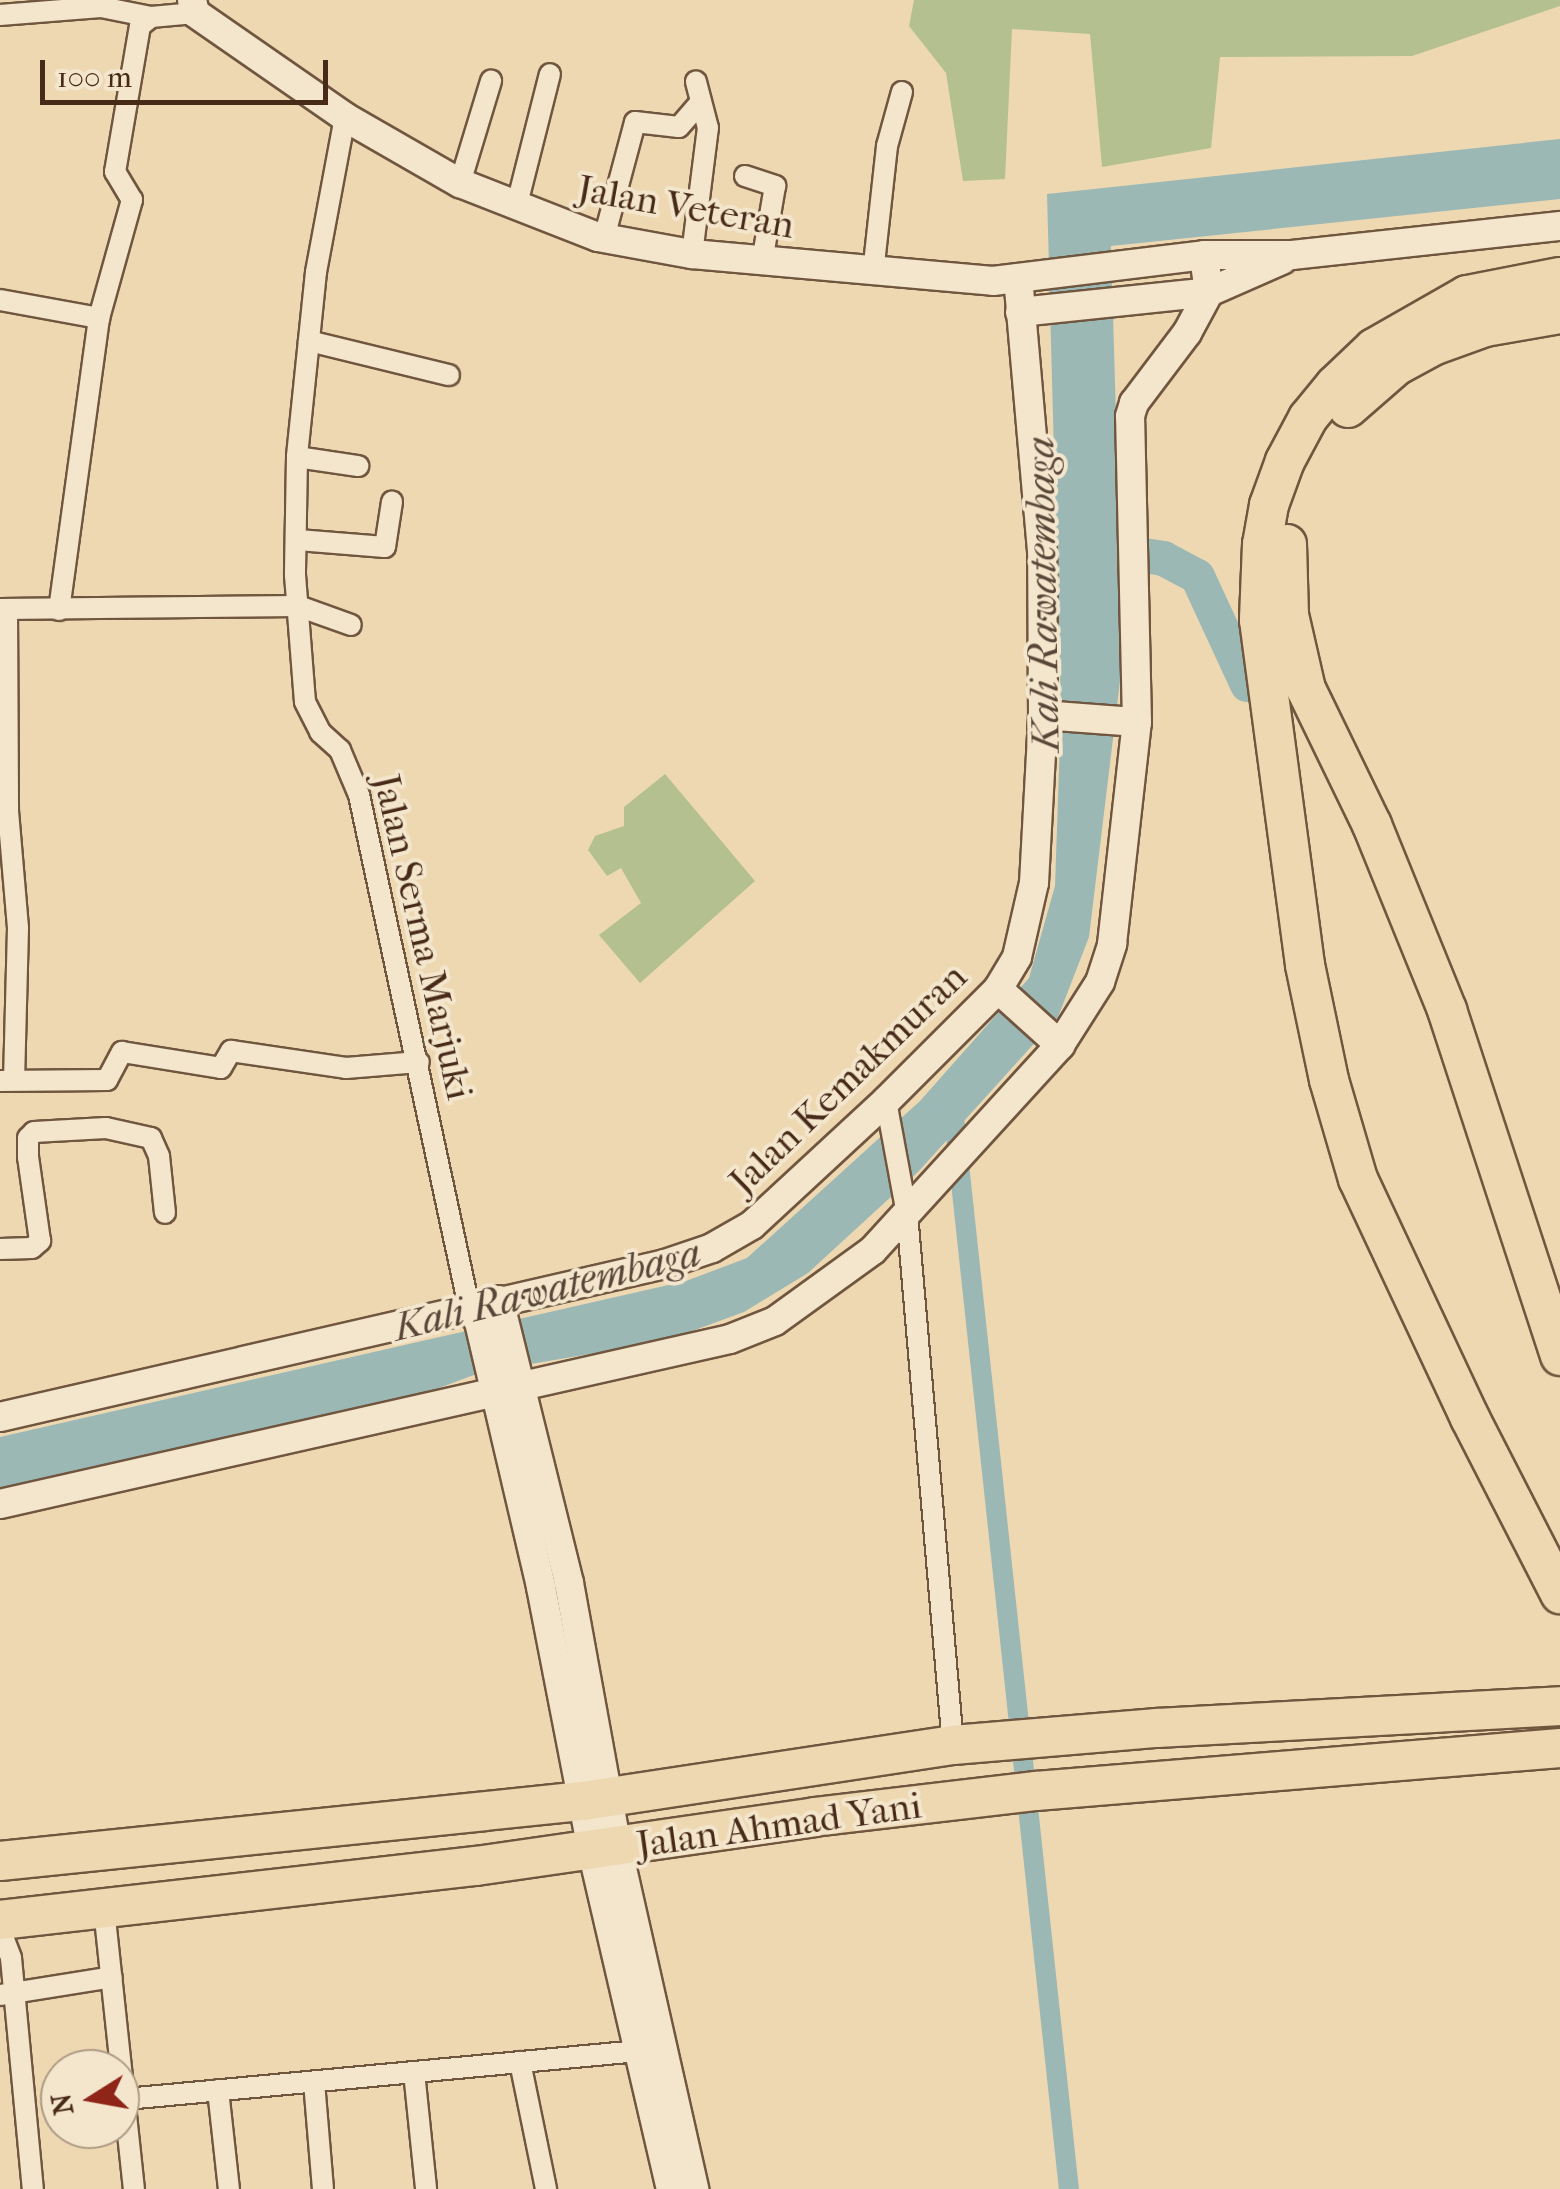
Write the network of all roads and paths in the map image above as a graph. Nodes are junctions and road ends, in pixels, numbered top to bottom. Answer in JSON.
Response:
{"nodes":[{"id":1,"x":194,"y":6,"type":"edge"},
{"id":2,"x":0,"y":14,"type":"edge"},
{"id":3,"x":151,"y":16,"type":"junction"},
{"id":4,"x":550,"y":74,"type":"dead end"},
{"id":5,"x":491,"y":82,"type":"dead end"},
{"id":6,"x":902,"y":92,"type":"dead end"},
{"id":7,"x":346,"y":117,"type":"junction"},
{"id":8,"x":746,"y":176,"type":"dead end"},
{"id":9,"x":460,"y":183,"type":"junction"},
{"id":10,"x":516,"y":208,"type":"junction"},
{"id":11,"x":1560,"y":226,"type":"edge"},
{"id":12,"x":604,"y":238,"type":"junction"},
{"id":13,"x":692,"y":254,"type":"junction"},
{"id":14,"x":1292,"y":255,"type":"junction"},
{"id":15,"x":1194,"y":256,"type":"junction"},
{"id":16,"x":762,"y":262,"type":"junction"},
{"id":17,"x":878,"y":274,"type":"junction"},
{"id":18,"x":1560,"y":277,"type":"edge"},
{"id":19,"x":1019,"y":278,"type":"junction"},
{"id":20,"x":1199,"y":293,"type":"junction"},
{"id":21,"x":0,"y":300,"type":"edge"},
{"id":22,"x":1034,"y":310,"type":"junction"},
{"id":23,"x":1560,"y":314,"type":"edge"},
{"id":24,"x":99,"y":318,"type":"junction"},
{"id":25,"x":309,"y":341,"type":"junction"},
{"id":26,"x":449,"y":375,"type":"dead end"},
{"id":27,"x":296,"y":457,"type":"junction"},
{"id":28,"x":358,"y":466,"type":"dead end"},
{"id":29,"x":392,"y":502,"type":"dead end"},
{"id":30,"x":298,"y":540,"type":"junction"},
{"id":31,"x":298,"y":606,"type":"junction"},
{"id":32,"x":4,"y":610,"type":"edge"},
{"id":33,"x":59,"y":610,"type":"junction"},
{"id":34,"x":351,"y":625,"type":"dead end"},
{"id":35,"x":1047,"y":716,"type":"junction"},
{"id":36,"x":1133,"y":722,"type":"junction"},
{"id":37,"x":9,"y":928,"type":"edge"},
{"id":38,"x":1003,"y":994,"type":"junction"},
{"id":39,"x":1056,"y":1042,"type":"junction"},
{"id":40,"x":419,"y":1062,"type":"junction"},
{"id":41,"x":7,"y":1080,"type":"edge"},
{"id":42,"x":888,"y":1111,"type":"junction"},
{"id":43,"x":906,"y":1205,"type":"junction"},
{"id":44,"x":165,"y":1213,"type":"dead end"},
{"id":45,"x":0,"y":1249,"type":"edge"},
{"id":46,"x":487,"y":1312,"type":"junction"},
{"id":47,"x":1560,"y":1356,"type":"edge"},
{"id":48,"x":505,"y":1380,"type":"junction"},
{"id":49,"x":0,"y":1417,"type":"edge"},
{"id":50,"x":0,"y":1504,"type":"edge"},
{"id":51,"x":1560,"y":1594,"type":"edge"},
{"id":52,"x":1560,"y":1706,"type":"edge"},
{"id":53,"x":953,"y":1745,"type":"junction"},
{"id":54,"x":1560,"y":1748,"type":"edge"},
{"id":55,"x":595,"y":1799,"type":"junction"},
{"id":56,"x":604,"y":1848,"type":"junction"},
{"id":57,"x":0,"y":1861,"type":"edge"},
{"id":58,"x":104,"y":1909,"type":"junction"},
{"id":59,"x":0,"y":1920,"type":"edge"},
{"id":60,"x":0,"y":1929,"type":"edge"},
{"id":61,"x":112,"y":1978,"type":"junction"},
{"id":62,"x":8,"y":1994,"type":"edge"},
{"id":63,"x":120,"y":2049,"type":"edge"},
{"id":64,"x":639,"y":2051,"type":"junction"},
{"id":65,"x":520,"y":2062,"type":"junction"},
{"id":66,"x":414,"y":2072,"type":"junction"},
{"id":67,"x":314,"y":2082,"type":"junction"},
{"id":68,"x":218,"y":2090,"type":"junction"},
{"id":69,"x":140,"y":2098,"type":"edge"},
{"id":70,"x":130,"y":2149,"type":"edge"},
{"id":71,"x":32,"y":2189,"type":"edge"},
{"id":72,"x":134,"y":2189,"type":"edge"},
{"id":73,"x":229,"y":2189,"type":"edge"},
{"id":74,"x":323,"y":2189,"type":"edge"},
{"id":75,"x":426,"y":2189,"type":"edge"},
{"id":76,"x":546,"y":2189,"type":"edge"},
{"id":77,"x":671,"y":2189,"type":"edge"},
{"id":78,"x":694,"y":2189,"type":"edge"}],
"edges":[{"from":1,"to":3,"type":"street"},
{"from":1,"to":7,"type":"street","name":"Jalan Veteran"},
{"from":2,"to":3,"type":"street"},
{"from":3,"to":24,"type":"street"},
{"from":4,"to":10,"type":"street"},
{"from":5,"to":9,"type":"street"},
{"from":6,"to":17,"type":"street"},
{"from":7,"to":9,"type":"street","name":"Jalan Veteran"},
{"from":7,"to":25,"type":"street","name":"Jalan Serma Marjuki"},
{"from":8,"to":16,"type":"street"},
{"from":9,"to":10,"type":"street","name":"Jalan Veteran"},
{"from":10,"to":12,"type":"street","name":"Jalan Veteran"},
{"from":11,"to":14,"type":"street","name":"Jalan Veteran"},
{"from":12,"to":13,"type":"street","name":"Jalan Veteran"},
{"from":12,"to":13,"type":"street"},
{"from":13,"to":16,"type":"street","name":"Jalan Veteran"},
{"from":14,"to":15,"type":"street","name":"Jalan Veteran"},
{"from":14,"to":20,"type":"street","name":"Jalan Veteran"},
{"from":15,"to":19,"type":"street","name":"Jalan Veteran"},
{"from":15,"to":20,"type":"street"},
{"from":16,"to":17,"type":"street","name":"Jalan Veteran"},
{"from":17,"to":19,"type":"street","name":"Jalan Veteran"},
{"from":18,"to":51,"type":"highway"},
{"from":19,"to":22,"type":"street","name":"Jalan Kemakmuran"},
{"from":20,"to":22,"type":"street","name":"Jalan Veteran"},
{"from":20,"to":36,"type":"street"},
{"from":21,"to":24,"type":"street"},
{"from":22,"to":35,"type":"street","name":"Jalan Kemakmuran"},
{"from":23,"to":47,"type":"highway"},
{"from":24,"to":33,"type":"street"},
{"from":25,"to":26,"type":"street"},
{"from":25,"to":27,"type":"street","name":"Jalan Serma Marjuki"},
{"from":27,"to":28,"type":"street"},
{"from":27,"to":30,"type":"street","name":"Jalan Serma Marjuki"},
{"from":29,"to":30,"type":"street"},
{"from":30,"to":31,"type":"street","name":"Jalan Serma Marjuki"},
{"from":31,"to":33,"type":"street"},
{"from":31,"to":34,"type":"street"},
{"from":31,"to":40,"type":"street","name":"Jalan Serma Marjuki"},
{"from":32,"to":33,"type":"street"},
{"from":32,"to":37,"type":"street"},
{"from":35,"to":36,"type":"street"},
{"from":35,"to":38,"type":"street","name":"Jalan Kemakmuran"},
{"from":36,"to":39,"type":"street"},
{"from":37,"to":41,"type":"street"},
{"from":38,"to":39,"type":"street"},
{"from":38,"to":42,"type":"street","name":"Jalan Kemakmuran"},
{"from":39,"to":43,"type":"street"},
{"from":40,"to":41,"type":"street"},
{"from":40,"to":46,"type":"street","name":"Jalan Serma Marjuki"},
{"from":42,"to":43,"type":"street"},
{"from":42,"to":46,"type":"street","name":"Jalan Kemakmuran"},
{"from":43,"to":48,"type":"street"},
{"from":43,"to":53,"type":"street"},
{"from":44,"to":45,"type":"street"},
{"from":46,"to":48,"type":"street"},
{"from":46,"to":49,"type":"street","name":"Jalan Kemakmuran"},
{"from":48,"to":50,"type":"street"},
{"from":48,"to":55,"type":"street"},
{"from":52,"to":53,"type":"highway","name":"Jalan Ahmad Yani"},
{"from":53,"to":55,"type":"highway","name":"Jalan Ahmad Yani"},
{"from":54,"to":56,"type":"highway","name":"Jalan Ahmad Yani"},
{"from":55,"to":56,"type":"street"},
{"from":55,"to":57,"type":"highway","name":"Jalan Ahmad Yani"},
{"from":56,"to":58,"type":"highway","name":"Jalan Ahmad Yani"},
{"from":56,"to":64,"type":"street"},
{"from":56,"to":78,"type":"street"},
{"from":58,"to":59,"type":"highway","name":"Jalan Ahmad Yani"},
{"from":58,"to":61,"type":"street"},
{"from":60,"to":62,"type":"street"},
{"from":61,"to":62,"type":"street"},
{"from":61,"to":63,"type":"street"},
{"from":62,"to":71,"type":"street"},
{"from":64,"to":65,"type":"street"},
{"from":64,"to":77,"type":"street"},
{"from":65,"to":66,"type":"street"},
{"from":65,"to":76,"type":"street"},
{"from":66,"to":67,"type":"street"},
{"from":66,"to":75,"type":"street"},
{"from":67,"to":68,"type":"street"},
{"from":67,"to":74,"type":"street"},
{"from":68,"to":69,"type":"street"},
{"from":68,"to":73,"type":"street"},
{"from":70,"to":72,"type":"street"}]}
